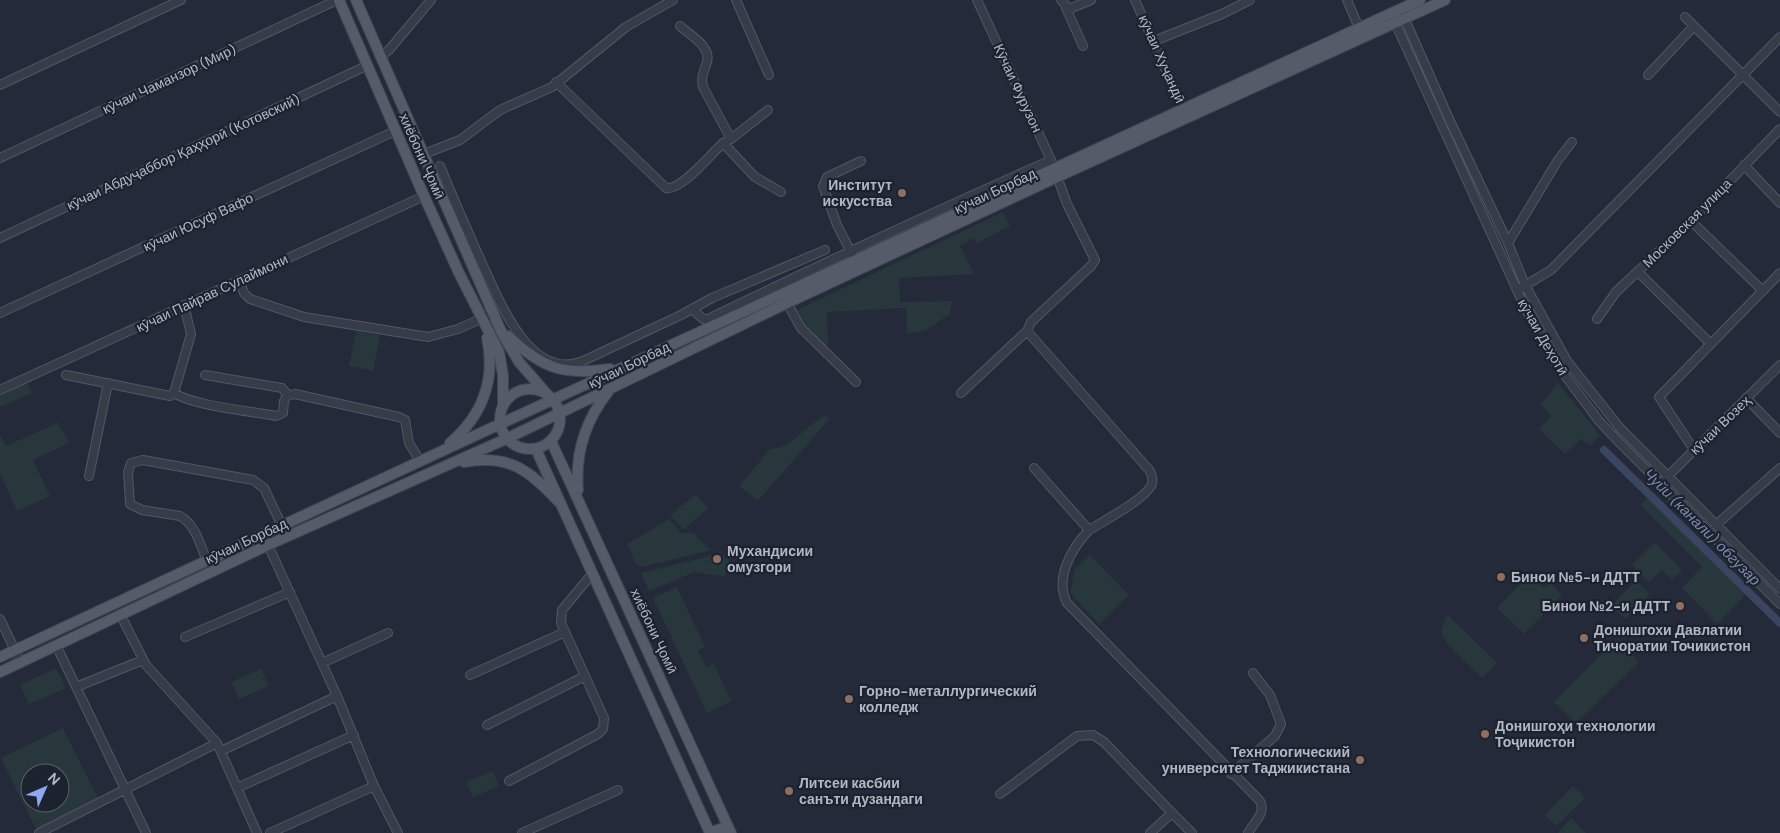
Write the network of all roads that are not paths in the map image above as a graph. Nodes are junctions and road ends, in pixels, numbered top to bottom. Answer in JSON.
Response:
{"nodes":[{"id":1,"x":181,"y":0,"type":"edge"},
{"id":2,"x":338,"y":0,"type":"edge"},
{"id":3,"x":356,"y":0,"type":"edge"},
{"id":4,"x":431,"y":0,"type":"edge"},
{"id":5,"x":673,"y":0,"type":"edge"},
{"id":6,"x":736,"y":0,"type":"edge"},
{"id":7,"x":977,"y":0,"type":"edge"},
{"id":8,"x":1061,"y":0,"type":"edge"},
{"id":9,"x":1091,"y":0,"type":"edge"},
{"id":10,"x":1135,"y":0,"type":"edge"},
{"id":11,"x":1250,"y":0,"type":"edge"},
{"id":12,"x":1347,"y":0,"type":"edge"},
{"id":13,"x":1420,"y":0,"type":"edge"},
{"id":14,"x":1445,"y":0,"type":"edge"},
{"id":15,"x":1066,"y":8,"type":"junction"},
{"id":16,"x":1398,"y":16,"type":"junction"},
{"id":17,"x":1685,"y":17,"type":"dead end"},
{"id":18,"x":680,"y":26,"type":"dead end"},
{"id":19,"x":1694,"y":26,"type":"junction"},
{"id":20,"x":1359,"y":28,"type":"junction"},
{"id":21,"x":1780,"y":37,"type":"edge"},
{"id":22,"x":1154,"y":41,"type":"junction"},
{"id":23,"x":1082,"y":46,"type":"dead end"},
{"id":24,"x":380,"y":56,"type":"junction"},
{"id":25,"x":366,"y":66,"type":"junction"},
{"id":26,"x":769,"y":75,"type":"dead end"},
{"id":27,"x":1648,"y":75,"type":"dead end"},
{"id":28,"x":1742,"y":75,"type":"junction"},
{"id":29,"x":556,"y":82,"type":"junction"},
{"id":30,"x":0,"y":85,"type":"edge"},
{"id":31,"x":768,"y":110,"type":"dead end"},
{"id":32,"x":1780,"y":112,"type":"edge"},
{"id":33,"x":1185,"y":114,"type":"junction"},
{"id":34,"x":1780,"y":129,"type":"edge"},
{"id":35,"x":395,"y":131,"type":"junction"},
{"id":36,"x":731,"y":139,"type":"junction"},
{"id":37,"x":1572,"y":142,"type":"dead end"},
{"id":38,"x":723,"y":143,"type":"junction"},
{"id":39,"x":424,"y":154,"type":"junction"},
{"id":40,"x":0,"y":158,"type":"edge"},
{"id":41,"x":861,"y":161,"type":"dead end"},
{"id":42,"x":440,"y":166,"type":"dead end"},
{"id":43,"x":1744,"y":166,"type":"junction"},
{"id":44,"x":1054,"y":168,"type":"junction"},
{"id":45,"x":781,"y":192,"type":"dead end"},
{"id":46,"x":424,"y":196,"type":"junction"},
{"id":47,"x":1780,"y":202,"type":"edge"},
{"id":48,"x":1692,"y":220,"type":"junction"},
{"id":49,"x":0,"y":238,"type":"edge"},
{"id":50,"x":1508,"y":242,"type":"junction"},
{"id":51,"x":825,"y":250,"type":"dead end"},
{"id":52,"x":853,"y":256,"type":"junction"},
{"id":53,"x":478,"y":265,"type":"junction"},
{"id":54,"x":1638,"y":272,"type":"junction"},
{"id":55,"x":1780,"y":273,"type":"edge"},
{"id":56,"x":239,"y":280,"type":"junction"},
{"id":57,"x":1525,"y":285,"type":"junction"},
{"id":58,"x":1516,"y":290,"type":"junction"},
{"id":59,"x":1762,"y":291,"type":"junction"},
{"id":60,"x":787,"y":303,"type":"junction"},
{"id":61,"x":184,"y":305,"type":"junction"},
{"id":62,"x":693,"y":310,"type":"junction"},
{"id":63,"x":0,"y":313,"type":"edge"},
{"id":64,"x":494,"y":313,"type":"junction"},
{"id":65,"x":1597,"y":319,"type":"dead end"},
{"id":66,"x":484,"y":323,"type":"junction"},
{"id":67,"x":502,"y":331,"type":"junction"},
{"id":68,"x":1027,"y":331,"type":"junction"},
{"id":69,"x":1710,"y":343,"type":"junction"},
{"id":70,"x":536,"y":356,"type":"junction"},
{"id":71,"x":1780,"y":365,"type":"edge"},
{"id":72,"x":572,"y":368,"type":"junction"},
{"id":73,"x":621,"y":368,"type":"junction"},
{"id":74,"x":66,"y":375,"type":"dead end"},
{"id":75,"x":204,"y":375,"type":"dead end"},
{"id":76,"x":856,"y":382,"type":"dead end"},
{"id":77,"x":108,"y":383,"type":"junction"},
{"id":78,"x":0,"y":390,"type":"edge"},
{"id":79,"x":609,"y":391,"type":"junction"},
{"id":80,"x":174,"y":392,"type":"junction"},
{"id":81,"x":961,"y":393,"type":"dead end"},
{"id":82,"x":288,"y":395,"type":"junction"},
{"id":83,"x":549,"y":397,"type":"junction"},
{"id":84,"x":1746,"y":398,"type":"junction"},
{"id":85,"x":503,"y":405,"type":"junction"},
{"id":86,"x":560,"y":413,"type":"junction"},
{"id":87,"x":500,"y":424,"type":"junction"},
{"id":88,"x":1780,"y":433,"type":"edge"},
{"id":89,"x":506,"y":439,"type":"junction"},
{"id":90,"x":552,"y":441,"type":"junction"},
{"id":91,"x":536,"y":449,"type":"junction"},
{"id":92,"x":1694,"y":450,"type":"junction"},
{"id":93,"x":439,"y":453,"type":"junction"},
{"id":94,"x":420,"y":461,"type":"junction"},
{"id":95,"x":449,"y":465,"type":"junction"},
{"id":96,"x":1034,"y":468,"type":"dead end"},
{"id":97,"x":1780,"y":468,"type":"edge"},
{"id":98,"x":89,"y":476,"type":"dead end"},
{"id":99,"x":1668,"y":476,"type":"junction"},
{"id":100,"x":1659,"y":484,"type":"junction"},
{"id":101,"x":579,"y":499,"type":"junction"},
{"id":102,"x":564,"y":508,"type":"junction"},
{"id":103,"x":1716,"y":525,"type":"junction"},
{"id":104,"x":282,"y":526,"type":"junction"},
{"id":105,"x":1089,"y":530,"type":"junction"},
{"id":106,"x":268,"y":545,"type":"junction"},
{"id":107,"x":206,"y":561,"type":"junction"},
{"id":108,"x":592,"y":574,"type":"junction"},
{"id":109,"x":1780,"y":589,"type":"edge"},
{"id":110,"x":290,"y":592,"type":"junction"},
{"id":111,"x":1780,"y":604,"type":"edge"},
{"id":112,"x":120,"y":614,"type":"junction"},
{"id":113,"x":0,"y":619,"type":"edge"},
{"id":114,"x":565,"y":632,"type":"junction"},
{"id":115,"x":388,"y":633,"type":"dead end"},
{"id":116,"x":185,"y":637,"type":"dead end"},
{"id":117,"x":56,"y":644,"type":"junction"},
{"id":118,"x":15,"y":650,"type":"junction"},
{"id":119,"x":0,"y":657,"type":"edge"},
{"id":120,"x":143,"y":660,"type":"junction"},
{"id":121,"x":21,"y":663,"type":"junction"},
{"id":122,"x":322,"y":663,"type":"junction"},
{"id":123,"x":0,"y":672,"type":"edge"},
{"id":124,"x":1253,"y":673,"type":"dead end"},
{"id":125,"x":470,"y":675,"type":"dead end"},
{"id":126,"x":585,"y":676,"type":"junction"},
{"id":127,"x":76,"y":687,"type":"junction"},
{"id":128,"x":337,"y":696,"type":"junction"},
{"id":129,"x":487,"y":725,"type":"dead end"},
{"id":130,"x":354,"y":735,"type":"junction"},
{"id":131,"x":217,"y":744,"type":"junction"},
{"id":132,"x":221,"y":751,"type":"junction"},
{"id":133,"x":1232,"y":774,"type":"junction"},
{"id":134,"x":509,"y":781,"type":"dead end"},
{"id":135,"x":374,"y":786,"type":"junction"},
{"id":136,"x":237,"y":788,"type":"junction"},
{"id":137,"x":124,"y":789,"type":"junction"},
{"id":138,"x":618,"y":790,"type":"dead end"},
{"id":139,"x":1000,"y":794,"type":"dead end"},
{"id":140,"x":1172,"y":813,"type":"junction"},
{"id":141,"x":729,"y":830,"type":"edge"},
{"id":142,"x":142,"y":832,"type":"edge"},
{"id":143,"x":39,"y":833,"type":"edge"},
{"id":144,"x":257,"y":833,"type":"edge"},
{"id":145,"x":270,"y":833,"type":"edge"},
{"id":146,"x":398,"y":833,"type":"edge"},
{"id":147,"x":522,"y":833,"type":"edge"},
{"id":148,"x":710,"y":833,"type":"edge"},
{"id":149,"x":1150,"y":833,"type":"edge"},
{"id":150,"x":1192,"y":833,"type":"edge"},
{"id":151,"x":1248,"y":833,"type":"edge"}],
"edges":[{"from":1,"to":30,"type":"street"},
{"from":2,"to":25,"type":"main road","name":"хиёбони Ҷомӣ"},
{"from":2,"to":40,"type":"street","name":"кӯчаи Чаманзор (Мир)"},
{"from":3,"to":24,"type":"main road","name":"хиёбони Ҷомӣ"},
{"from":4,"to":24,"type":"street"},
{"from":5,"to":29,"type":"street"},
{"from":6,"to":26,"type":"street"},
{"from":7,"to":44,"type":"street","name":"Кӯчаи Фурузон"},
{"from":8,"to":15,"type":"street"},
{"from":9,"to":15,"type":"street"},
{"from":10,"to":22,"type":"street","name":"кӯчаи Хуҷандӣ"},
{"from":11,"to":22,"type":"street"},
{"from":12,"to":20,"type":"street"},
{"from":13,"to":16,"type":"main road","name":"кӯчаи Борбад"},
{"from":14,"to":16,"type":"main road","name":"кӯчаи Борбад"},
{"from":15,"to":23,"type":"street"},
{"from":16,"to":20,"type":"main road","name":"кӯчаи Борбад"},
{"from":16,"to":33,"type":"main road","name":"кӯчаи Борбад"},
{"from":16,"to":50,"type":"street","name":"кӯчаи Деҳотӣ"},
{"from":16,"to":58,"type":"street","name":"кӯчаи Деҳотӣ"},
{"from":17,"to":19,"type":"street"},
{"from":18,"to":36,"type":"street"},
{"from":19,"to":27,"type":"street"},
{"from":19,"to":28,"type":"street"},
{"from":20,"to":33,"type":"main road","name":"кӯчаи Борбад"},
{"from":21,"to":28,"type":"street"},
{"from":22,"to":33,"type":"street","name":"кӯчаи Хуҷандӣ"},
{"from":24,"to":39,"type":"main road","name":"хиёбони Ҷомӣ"},
{"from":25,"to":35,"type":"main road","name":"хиёбони Ҷомӣ"},
{"from":25,"to":49,"type":"street","name":"кӯчаи Абдуҷаббор Қаҳҳорӣ (Котовский)"},
{"from":28,"to":32,"type":"street"},
{"from":28,"to":57,"type":"street"},
{"from":29,"to":38,"type":"street"},
{"from":29,"to":39,"type":"street"},
{"from":31,"to":36,"type":"street"},
{"from":33,"to":44,"type":"main road","name":"кӯчаи Борбад"},
{"from":34,"to":43,"type":"street","name":"Московская улица"},
{"from":35,"to":46,"type":"main road","name":"хиёбони Ҷомӣ"},
{"from":35,"to":63,"type":"street","name":"кӯчаи Юсуф Вафо"},
{"from":36,"to":38,"type":"street"},
{"from":37,"to":50,"type":"street"},
{"from":38,"to":45,"type":"street"},
{"from":39,"to":53,"type":"main road","name":"хиёбони Ҷомӣ"},
{"from":41,"to":52,"type":"street"},
{"from":42,"to":53,"type":"street"},
{"from":43,"to":47,"type":"street"},
{"from":43,"to":48,"type":"street","name":"Московская улица"},
{"from":44,"to":52,"type":"main road","name":"кӯчаи Борбад"},
{"from":44,"to":60,"type":"main road","name":"кӯчаи Борбад"},
{"from":44,"to":68,"type":"street","name":"Кӯчаи Фурузон"},
{"from":46,"to":56,"type":"street","name":"кӯчаи Пайрав Сулаймони"},
{"from":46,"to":66,"type":"main road","name":"хиёбони Ҷомӣ"},
{"from":48,"to":54,"type":"street","name":"Московская улица"},
{"from":48,"to":59,"type":"street"},
{"from":50,"to":57,"type":"street","name":"кӯчаи Деҳотӣ"},
{"from":51,"to":62,"type":"street"},
{"from":52,"to":62,"type":"street"},
{"from":52,"to":73,"type":"main road","name":"кӯчаи Борбад"},
{"from":53,"to":64,"type":"main road","name":"хиёбони Ҷомӣ"},
{"from":53,"to":70,"type":"street"},
{"from":54,"to":65,"type":"street","name":"Московская улица"},
{"from":54,"to":69,"type":"street"},
{"from":55,"to":59,"type":"street"},
{"from":56,"to":61,"type":"street","name":"кӯчаи Пайрав Сулаймони"},
{"from":56,"to":66,"type":"street"},
{"from":57,"to":58,"type":"street"},
{"from":57,"to":99,"type":"street","name":"кӯчаи Деҳотӣ"},
{"from":58,"to":100,"type":"street","name":"кӯчаи Деҳотӣ"},
{"from":59,"to":69,"type":"street"},
{"from":60,"to":76,"type":"street"},
{"from":60,"to":79,"type":"main road","name":"кӯчаи Борбад"},
{"from":61,"to":78,"type":"street","name":"кӯчаи Пайрав Сулаймони"},
{"from":61,"to":80,"type":"street"},
{"from":62,"to":72,"type":"street"},
{"from":64,"to":66,"type":"street"},
{"from":64,"to":67,"type":"main road","name":"хиёбони Ҷомӣ"},
{"from":66,"to":85,"type":"main road"},
{"from":66,"to":93,"type":"main road"},
{"from":67,"to":70,"type":"main road"},
{"from":67,"to":83,"type":"main road","name":"хиёбони Ҷомӣ"},
{"from":68,"to":81,"type":"street"},
{"from":68,"to":105,"type":"street"},
{"from":69,"to":92,"type":"street"},
{"from":70,"to":72,"type":"main road"},
{"from":71,"to":84,"type":"street","name":"кӯчаи Возеҳ"},
{"from":72,"to":73,"type":"main road"},
{"from":73,"to":83,"type":"main road","name":"кӯчаи Борбад"},
{"from":74,"to":77,"type":"street"},
{"from":75,"to":82,"type":"street"},
{"from":77,"to":80,"type":"street"},
{"from":77,"to":98,"type":"street"},
{"from":79,"to":86,"type":"main road","name":"кӯчаи Борбад"},
{"from":79,"to":101,"type":"main road"},
{"from":80,"to":82,"type":"street"},
{"from":82,"to":94,"type":"street"},
{"from":83,"to":85,"type":"main road"},
{"from":83,"to":86,"type":"main road"},
{"from":83,"to":87,"type":"main road","name":"кӯчаи Борбад"},
{"from":84,"to":88,"type":"street"},
{"from":84,"to":92,"type":"street","name":"кӯчаи Возеҳ"},
{"from":85,"to":87,"type":"main road"},
{"from":86,"to":89,"type":"main road","name":"кӯчаи Борбад"},
{"from":86,"to":90,"type":"main road"},
{"from":87,"to":89,"type":"main road"},
{"from":87,"to":93,"type":"main road","name":"кӯчаи Борбад"},
{"from":89,"to":91,"type":"main road"},
{"from":89,"to":95,"type":"main road","name":"кӯчаи Борбад"},
{"from":90,"to":91,"type":"main road"},
{"from":90,"to":101,"type":"main road","name":"хиёбони Ҷомӣ"},
{"from":91,"to":102,"type":"main road"},
{"from":92,"to":99,"type":"street","name":"кӯчаи Возеҳ"},
{"from":93,"to":94,"type":"main road","name":"кӯчаи Борбад"},
{"from":94,"to":104,"type":"main road","name":"кӯчаи Борбад"},
{"from":95,"to":102,"type":"main road"},
{"from":95,"to":106,"type":"main road","name":"кӯчаи Борбад"},
{"from":96,"to":105,"type":"street"},
{"from":97,"to":103,"type":"street"},
{"from":99,"to":100,"type":"street","name":"кӯчаи Возеҳ"},
{"from":99,"to":103,"type":"street","name":"кӯчаи Деҳотӣ"},
{"from":100,"to":111,"type":"street","name":"кӯчаи Деҳотӣ"},
{"from":101,"to":141,"type":"main road","name":"хиёбони Ҷомӣ"},
{"from":102,"to":108,"type":"main road"},
{"from":103,"to":109,"type":"street","name":"кӯчаи Деҳотӣ"},
{"from":104,"to":107,"type":"main road","name":"кӯчаи Борбад"},
{"from":104,"to":107,"type":"street"},
{"from":105,"to":133,"type":"street"},
{"from":106,"to":110,"type":"street"},
{"from":106,"to":112,"type":"main road","name":"кӯчаи Борбад"},
{"from":107,"to":118,"type":"main road","name":"кӯчаи Борбад"},
{"from":108,"to":114,"type":"street"},
{"from":108,"to":148,"type":"main road"},
{"from":110,"to":116,"type":"street"},
{"from":110,"to":122,"type":"street"},
{"from":112,"to":117,"type":"main road","name":"кӯчаи Борбад"},
{"from":112,"to":120,"type":"street"},
{"from":113,"to":118,"type":"street"},
{"from":114,"to":125,"type":"street"},
{"from":114,"to":126,"type":"street"},
{"from":115,"to":122,"type":"street"},
{"from":117,"to":121,"type":"main road","name":"кӯчаи Борбад"},
{"from":117,"to":127,"type":"street"},
{"from":118,"to":119,"type":"main road","name":"кӯчаи Борбад"},
{"from":118,"to":121,"type":"street"},
{"from":120,"to":127,"type":"street"},
{"from":120,"to":131,"type":"street"},
{"from":121,"to":123,"type":"main road","name":"кӯчаи Борбад"},
{"from":122,"to":128,"type":"street"},
{"from":124,"to":133,"type":"street"},
{"from":126,"to":129,"type":"street"},
{"from":126,"to":134,"type":"street"},
{"from":127,"to":137,"type":"street"},
{"from":128,"to":130,"type":"street"},
{"from":128,"to":132,"type":"street"},
{"from":130,"to":135,"type":"street"},
{"from":130,"to":136,"type":"street"},
{"from":131,"to":132,"type":"street"},
{"from":131,"to":137,"type":"street"},
{"from":132,"to":136,"type":"street"},
{"from":133,"to":151,"type":"street"},
{"from":135,"to":145,"type":"street"},
{"from":135,"to":146,"type":"street"},
{"from":136,"to":144,"type":"street"},
{"from":137,"to":142,"type":"street"},
{"from":137,"to":143,"type":"street"},
{"from":138,"to":147,"type":"street"},
{"from":139,"to":140,"type":"street"},
{"from":140,"to":149,"type":"street"},
{"from":140,"to":150,"type":"street"},
{"from":141,"to":148,"type":"main road"}]}
